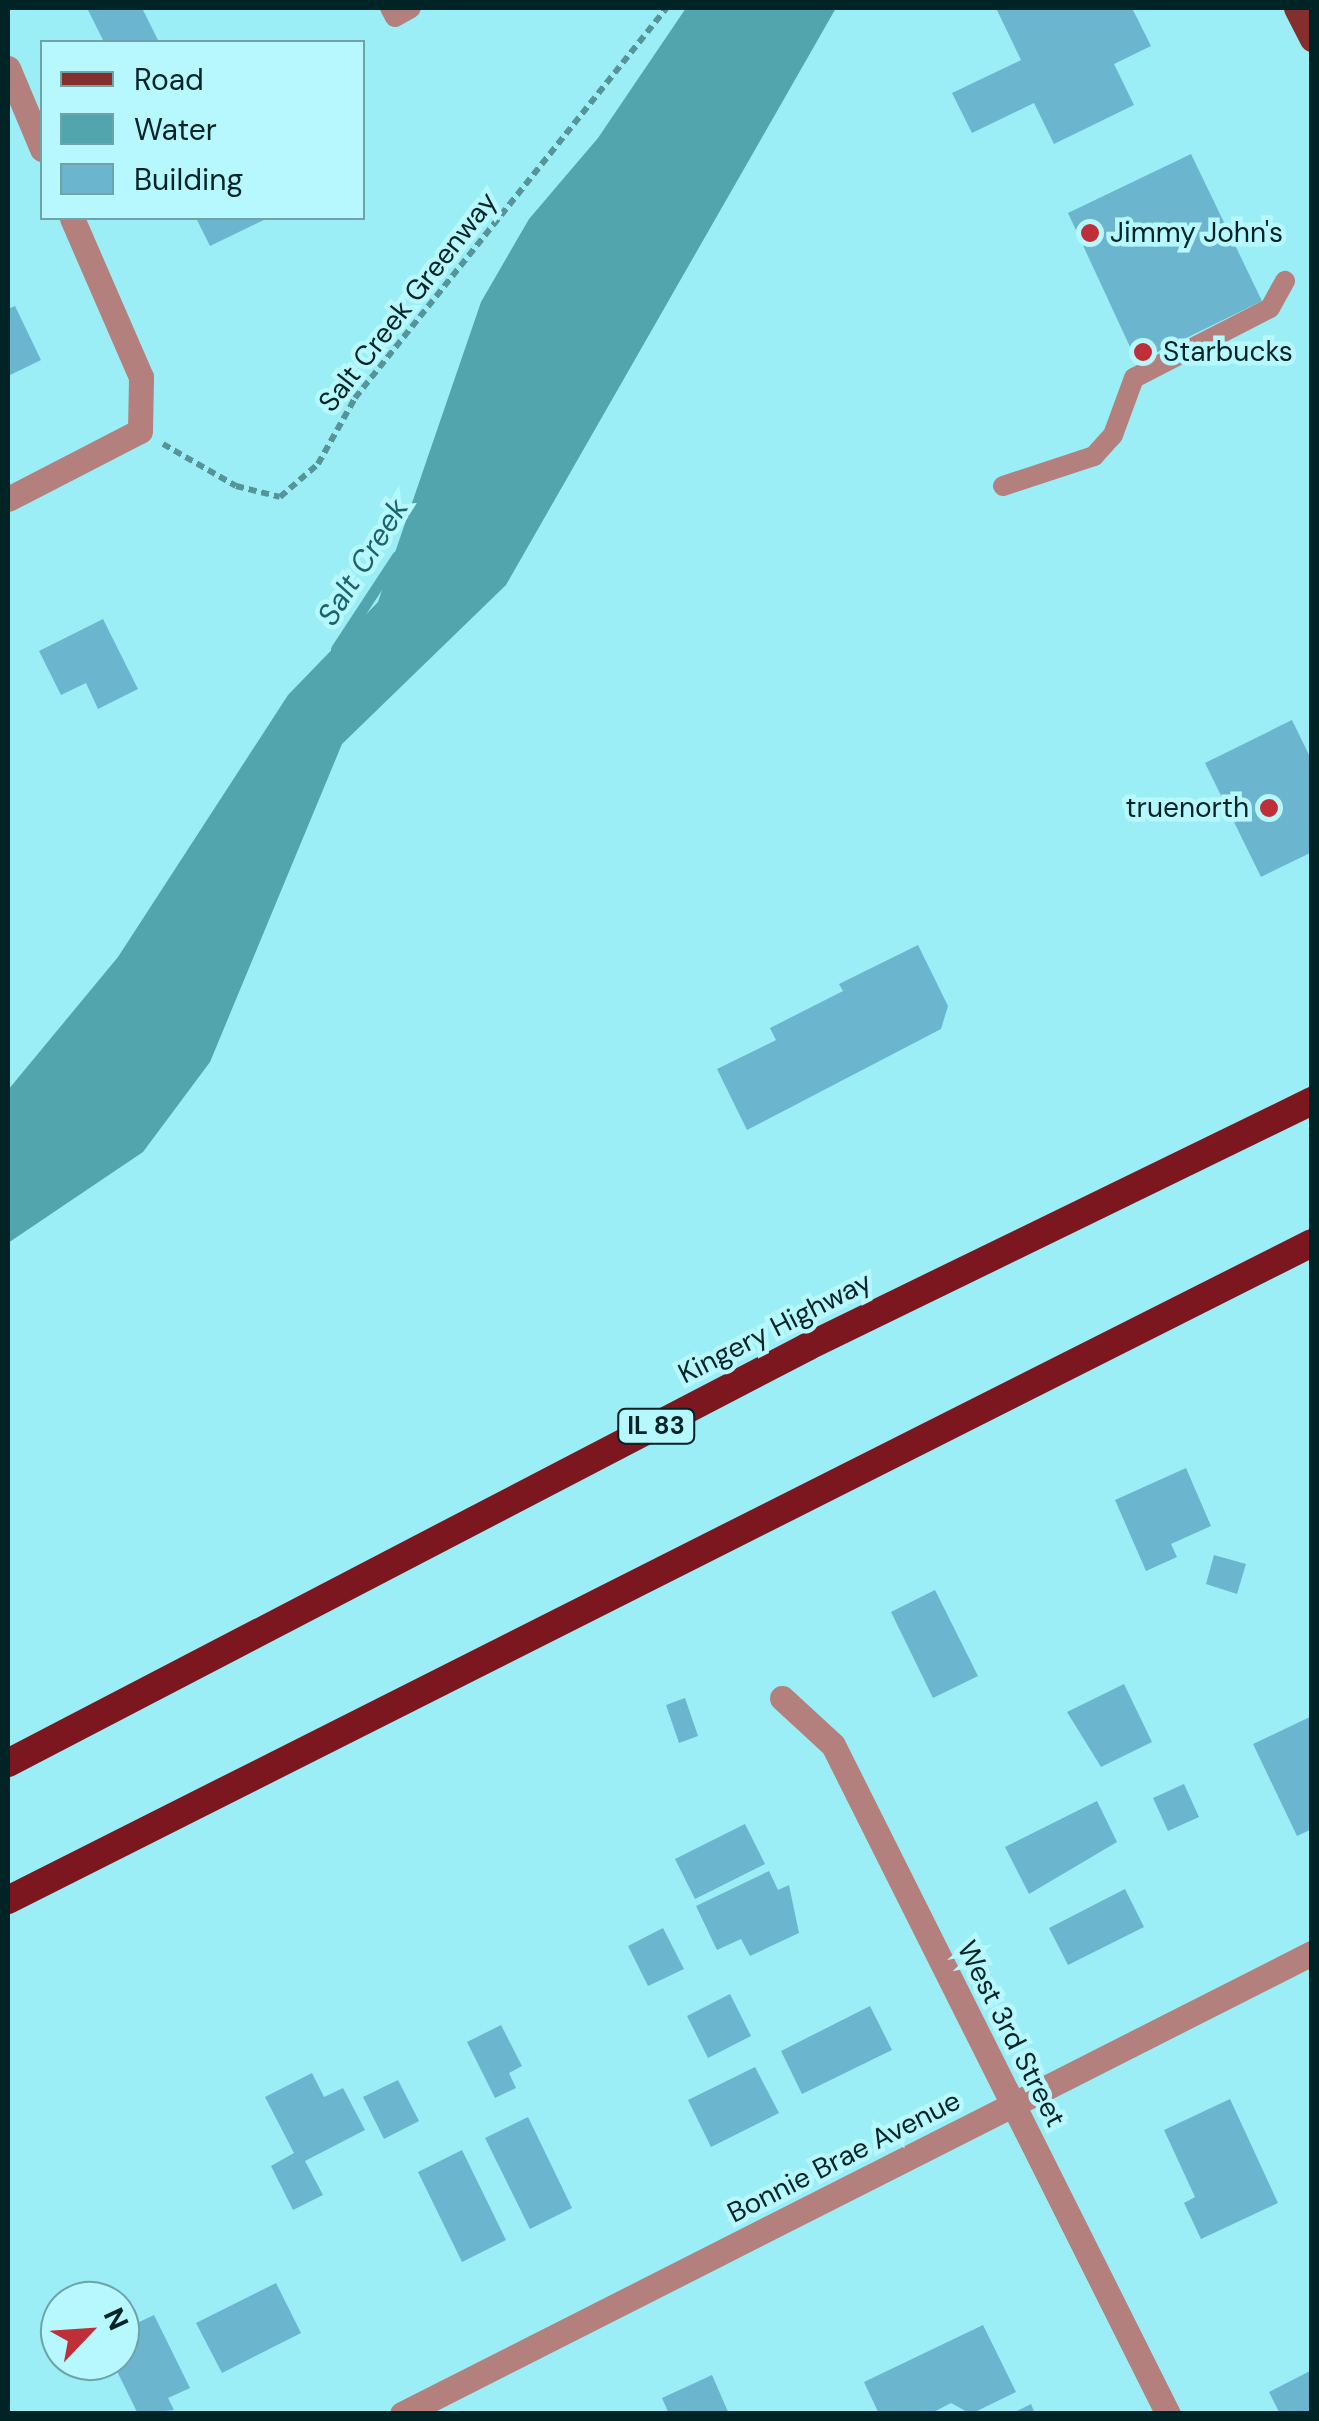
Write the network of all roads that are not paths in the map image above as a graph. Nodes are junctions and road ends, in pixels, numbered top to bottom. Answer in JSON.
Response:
{"nodes":[{"id":1,"x":390,"y":8,"type":"edge"},
{"id":2,"x":411,"y":8,"type":"edge"},
{"id":3,"x":1296,"y":8,"type":"edge"},
{"id":4,"x":1312,"y":38,"type":"edge"},
{"id":5,"x":8,"y":68,"type":"edge"},
{"id":6,"x":40,"y":144,"type":"edge"},
{"id":7,"x":73,"y":220,"type":"edge"},
{"id":8,"x":1285,"y":281,"type":"dead end"},
{"id":9,"x":1003,"y":486,"type":"dead end"},
{"id":10,"x":8,"y":499,"type":"edge"},
{"id":11,"x":1312,"y":1101,"type":"edge"},
{"id":12,"x":1312,"y":1243,"type":"edge"},
{"id":13,"x":782,"y":1698,"type":"dead end"},
{"id":14,"x":8,"y":1763,"type":"edge"},
{"id":15,"x":8,"y":1900,"type":"edge"},
{"id":16,"x":1312,"y":1953,"type":"edge"},
{"id":17,"x":1014,"y":2106,"type":"junction"},
{"id":18,"x":402,"y":2414,"type":"edge"},
{"id":19,"x":1168,"y":2414,"type":"edge"}],
"edges":[{"from":1,"to":2,"type":"lane"},
{"from":3,"to":4,"type":"main road"},
{"from":5,"to":6,"type":"street"},
{"from":7,"to":10,"type":"street"},
{"from":8,"to":9,"type":"lane"},
{"from":11,"to":14,"type":"highway","name":"Kingery Highway","number":"IL 83"},
{"from":12,"to":15,"type":"highway"},
{"from":13,"to":17,"type":"street","name":"West 3rd Street"},
{"from":16,"to":17,"type":"street","name":"Bonnie Brae Avenue"},
{"from":17,"to":18,"type":"street","name":"Bonnie Brae Avenue"},
{"from":17,"to":19,"type":"street","name":"West 3rd Street"}]}
